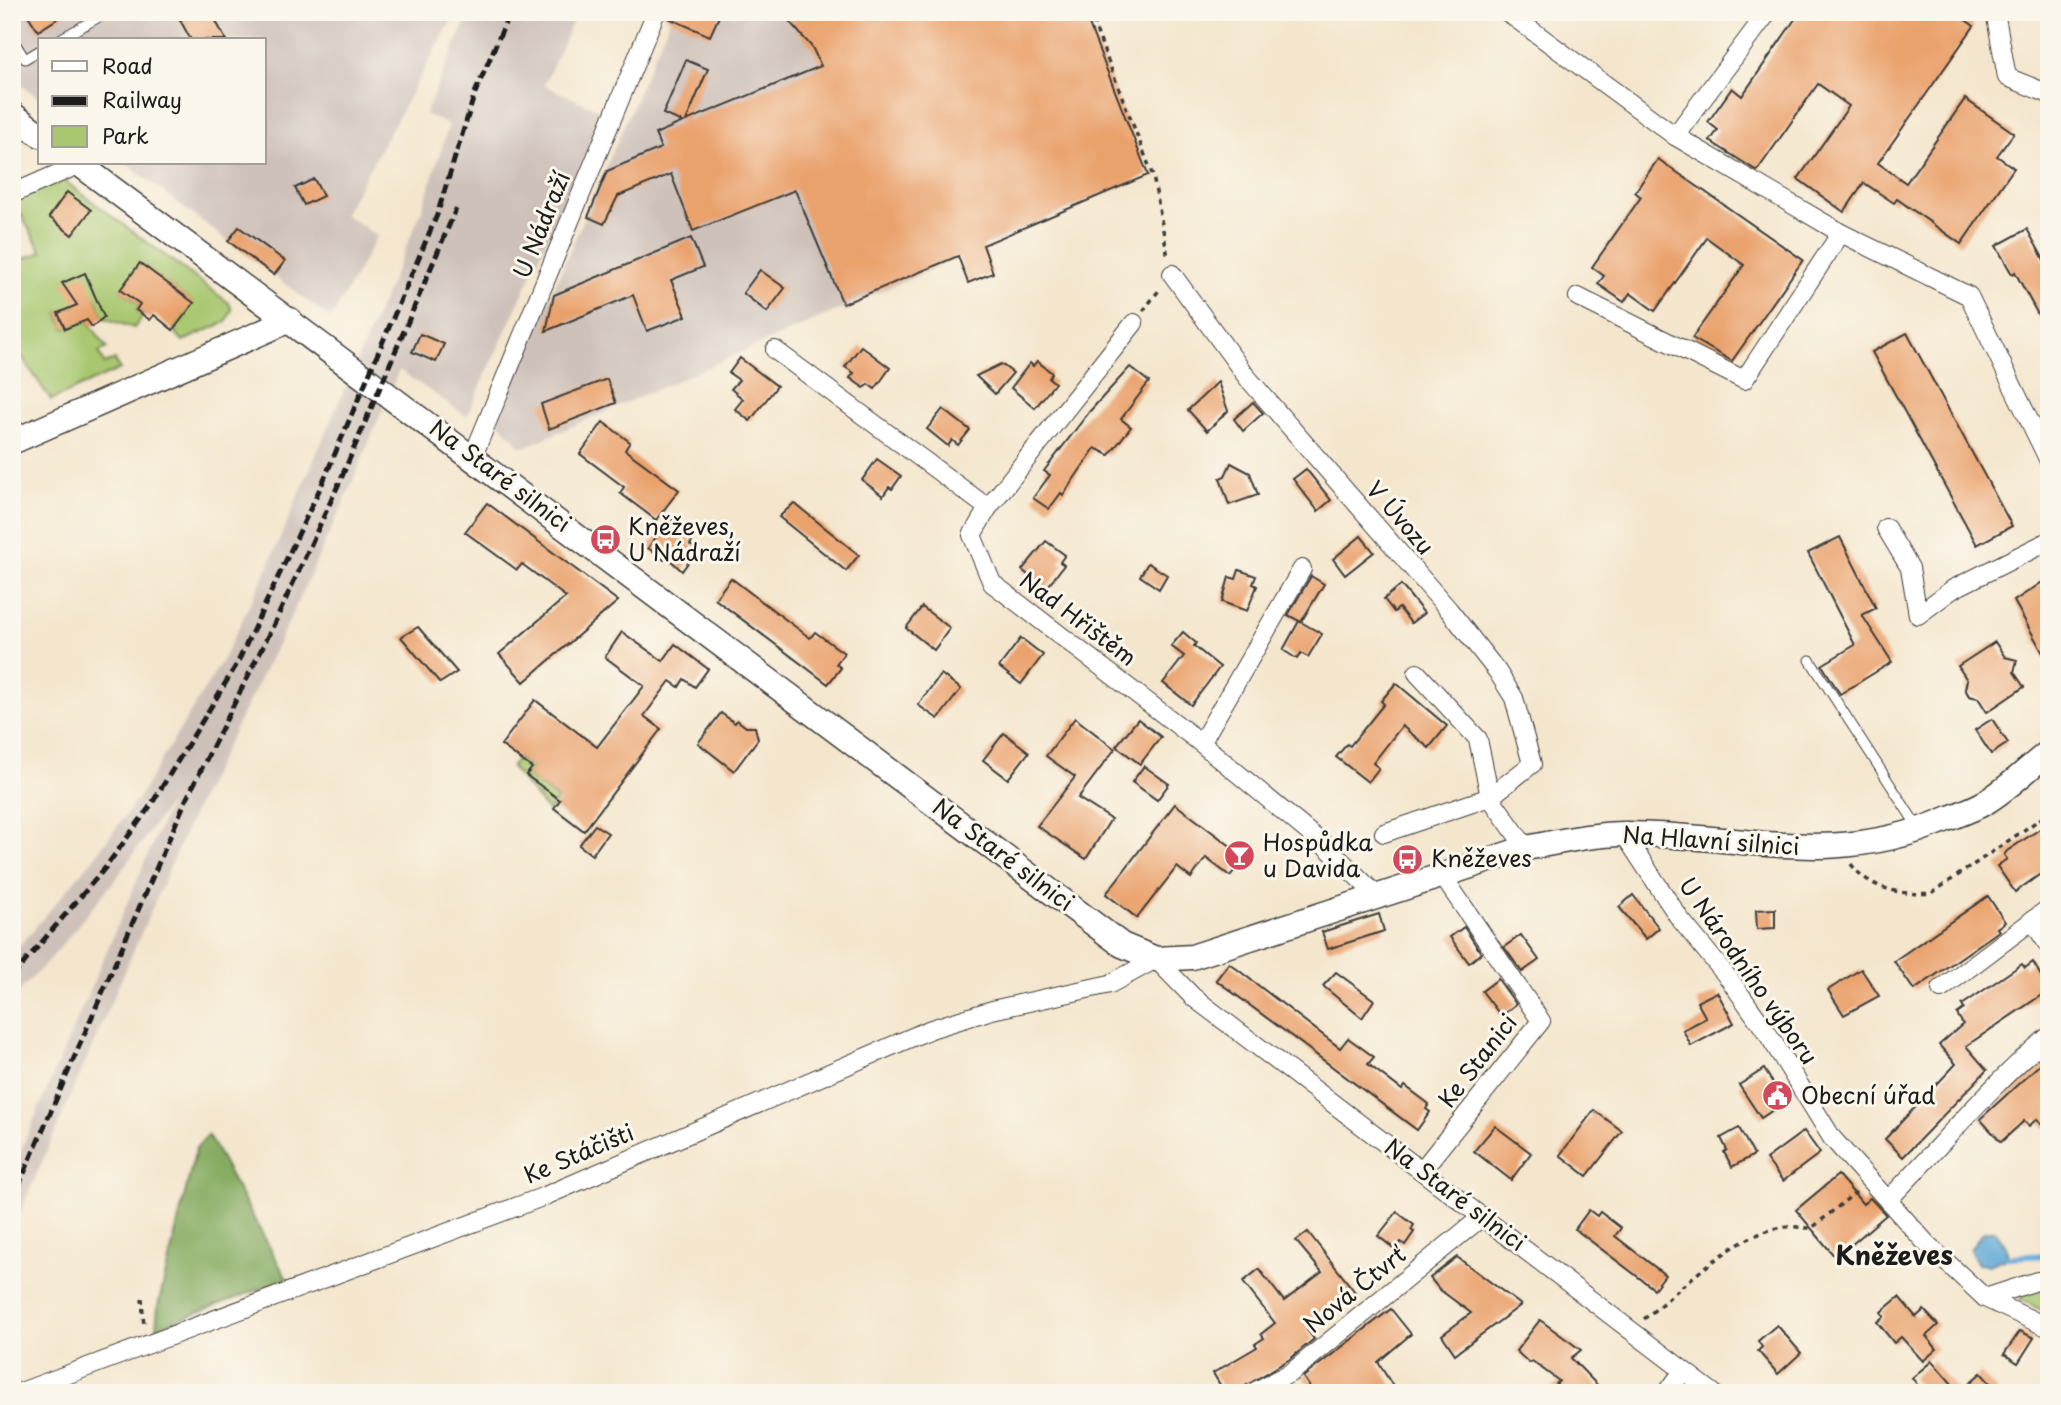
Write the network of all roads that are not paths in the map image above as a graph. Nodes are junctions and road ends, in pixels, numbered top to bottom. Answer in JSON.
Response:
{"nodes":[{"id":1,"x":108,"y":12,"type":"edge"},
{"id":2,"x":656,"y":12,"type":"edge"},
{"id":3,"x":1507,"y":12,"type":"edge"},
{"id":4,"x":1768,"y":12,"type":"edge"},
{"id":5,"x":1995,"y":12,"type":"edge"},
{"id":6,"x":12,"y":38,"type":"edge"},
{"id":7,"x":62,"y":38,"type":"edge"},
{"id":8,"x":38,"y":51,"type":"edge"},
{"id":9,"x":2049,"y":94,"type":"edge"},
{"id":10,"x":12,"y":114,"type":"edge"},
{"id":11,"x":38,"y":134,"type":"edge"},
{"id":12,"x":1675,"y":136,"type":"junction"},
{"id":13,"x":79,"y":164,"type":"edge"},
{"id":14,"x":12,"y":194,"type":"edge"},
{"id":15,"x":1841,"y":233,"type":"junction"},
{"id":16,"x":1172,"y":274,"type":"road end"},
{"id":17,"x":1578,"y":298,"type":"dead end"},
{"id":18,"x":289,"y":320,"type":"junction"},
{"id":19,"x":1134,"y":323,"type":"road end"},
{"id":20,"x":775,"y":350,"type":"dead end"},
{"id":21,"x":12,"y":442,"type":"edge"},
{"id":22,"x":473,"y":456,"type":"junction"},
{"id":23,"x":2049,"y":461,"type":"edge"},
{"id":24,"x":988,"y":508,"type":"junction"},
{"id":25,"x":1886,"y":528,"type":"dead end"},
{"id":26,"x":2049,"y":541,"type":"edge"},
{"id":27,"x":1302,"y":569,"type":"dead end"},
{"id":28,"x":1810,"y":660,"type":"dead end"},
{"id":29,"x":1418,"y":673,"type":"dead end"},
{"id":30,"x":1201,"y":743,"type":"junction"},
{"id":31,"x":2049,"y":752,"type":"edge"},
{"id":32,"x":1490,"y":797,"type":"junction"},
{"id":33,"x":1920,"y":831,"type":"junction"},
{"id":34,"x":1384,"y":833,"type":"dead end"},
{"id":35,"x":1624,"y":834,"type":"junction"},
{"id":36,"x":1526,"y":848,"type":"junction"},
{"id":37,"x":1442,"y":874,"type":"junction"},
{"id":38,"x":1377,"y":896,"type":"junction"},
{"id":39,"x":2049,"y":908,"type":"edge"},
{"id":40,"x":2032,"y":920,"type":"junction"},
{"id":41,"x":2049,"y":946,"type":"edge"},
{"id":42,"x":1156,"y":959,"type":"junction"},
{"id":43,"x":1941,"y":989,"type":"dead end"},
{"id":44,"x":2049,"y":1036,"type":"edge"},
{"id":45,"x":1422,"y":1170,"type":"junction"},
{"id":46,"x":1889,"y":1199,"type":"junction"},
{"id":47,"x":1483,"y":1216,"type":"junction"},
{"id":48,"x":2049,"y":1281,"type":"edge"},
{"id":49,"x":1985,"y":1298,"type":"junction"},
{"id":50,"x":2049,"y":1328,"type":"edge"},
{"id":51,"x":1683,"y":1371,"type":"junction"},
{"id":52,"x":18,"y":1393,"type":"edge"},
{"id":53,"x":1252,"y":1393,"type":"edge"},
{"id":54,"x":1667,"y":1393,"type":"edge"},
{"id":55,"x":1713,"y":1393,"type":"edge"}],
"edges":[{"from":1,"to":7,"type":"lane"},
{"from":2,"to":22,"type":"street","name":"U Nádraží"},
{"from":3,"to":12,"type":"street"},
{"from":4,"to":12,"type":"street"},
{"from":5,"to":9,"type":"street"},
{"from":6,"to":8,"type":"lane"},
{"from":10,"to":11,"type":"street"},
{"from":12,"to":15,"type":"street"},
{"from":13,"to":14,"type":"street"},
{"from":13,"to":18,"type":"street","name":"Na Staré silnici"},
{"from":15,"to":17,"type":"street"},
{"from":15,"to":23,"type":"street"},
{"from":16,"to":32,"type":"street","name":"V Úvozu"},
{"from":18,"to":21,"type":"street"},
{"from":18,"to":22,"type":"street","name":"Na Staré silnici"},
{"from":19,"to":24,"type":"street","name":"Nad Hřištěm"},
{"from":20,"to":24,"type":"street"},
{"from":22,"to":42,"type":"street","name":"Na Staré silnici"},
{"from":24,"to":30,"type":"street","name":"Nad Hřištěm"},
{"from":25,"to":26,"type":"street"},
{"from":27,"to":30,"type":"street"},
{"from":28,"to":33,"type":"lane"},
{"from":29,"to":32,"type":"street"},
{"from":30,"to":38,"type":"street","name":"Nad Hřištěm"},
{"from":31,"to":33,"type":"street","name":"Na Hlavní silnici"},
{"from":32,"to":34,"type":"street"},
{"from":32,"to":36,"type":"street"},
{"from":33,"to":35,"type":"street","name":"Na Hlavní silnici"},
{"from":35,"to":36,"type":"street","name":"Na Hlavní silnici"},
{"from":35,"to":46,"type":"street","name":"U Národního výboru"},
{"from":36,"to":37,"type":"street","name":"Na Hlavní silnici"},
{"from":37,"to":38,"type":"street","name":"Na Hlavní silnici"},
{"from":37,"to":45,"type":"street","name":"Ke Stanici"},
{"from":38,"to":42,"type":"street","name":"Na Hlavní silnici"},
{"from":39,"to":40,"type":"street"},
{"from":40,"to":41,"type":"street"},
{"from":40,"to":43,"type":"street"},
{"from":42,"to":45,"type":"street","name":"Na Staré silnici"},
{"from":42,"to":52,"type":"street","name":"Ke Stáčišti"},
{"from":44,"to":46,"type":"street"},
{"from":45,"to":47,"type":"street","name":"Na Staré silnici"},
{"from":46,"to":49,"type":"street","name":"U Národního výboru"},
{"from":47,"to":51,"type":"street","name":"Na Staré silnici"},
{"from":47,"to":53,"type":"street","name":"Nová Čtvrť"},
{"from":48,"to":49,"type":"street"},
{"from":49,"to":50,"type":"street","name":"U Národního výboru"},
{"from":51,"to":54,"type":"street"},
{"from":51,"to":55,"type":"street","name":"Na Staré silnici"}]}
